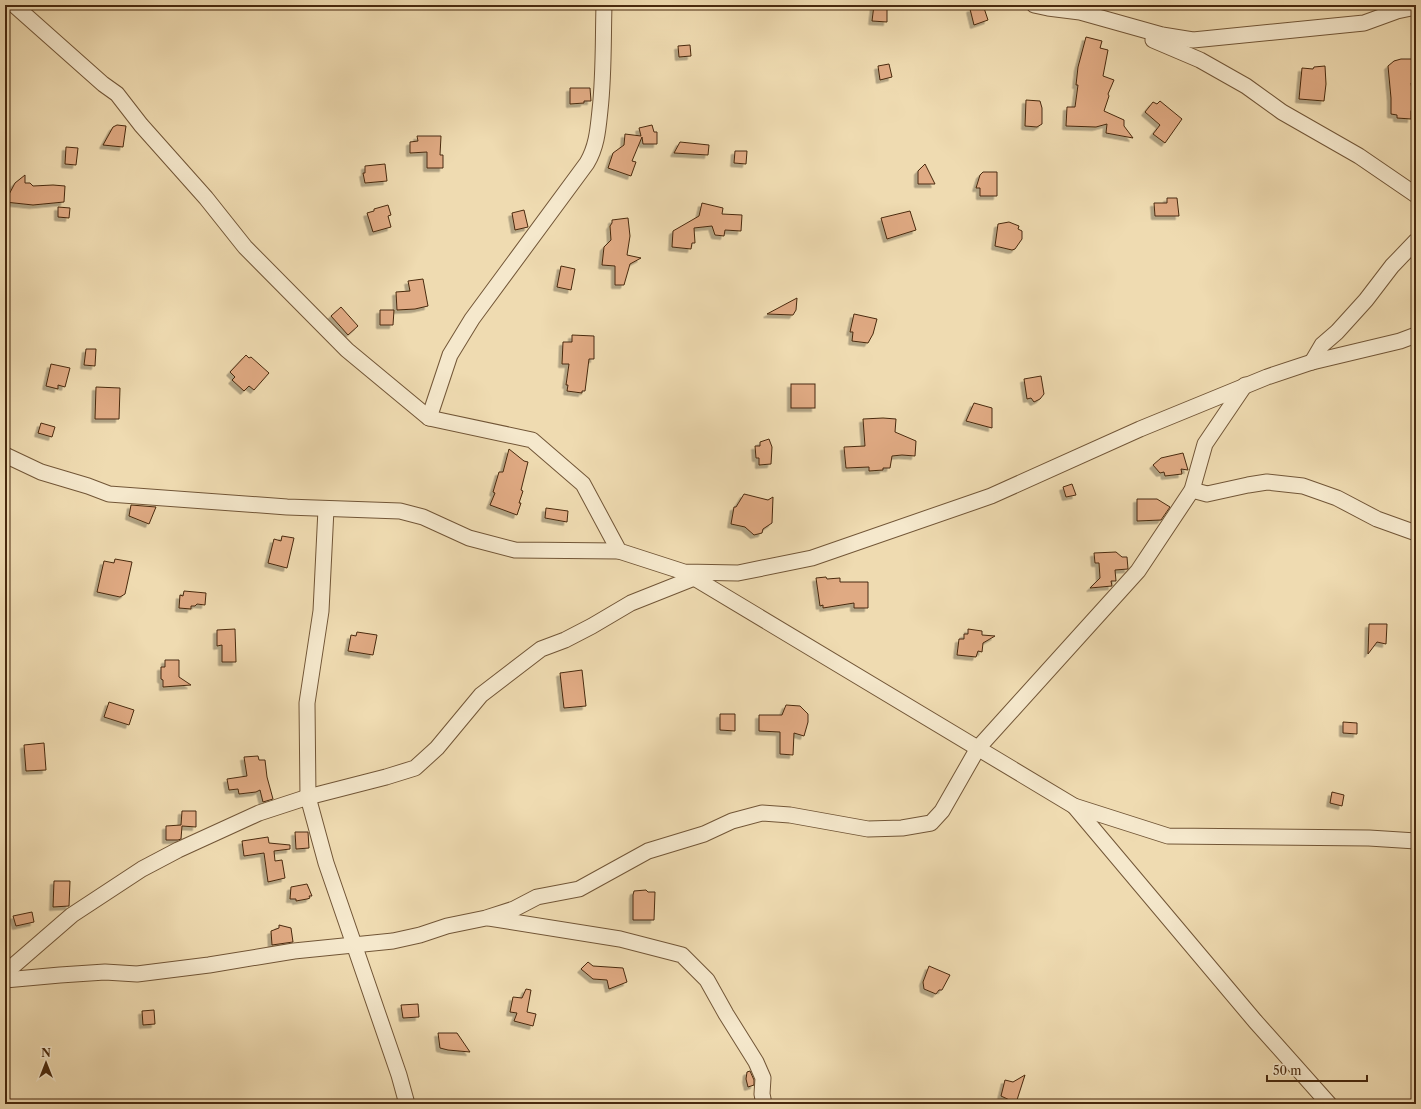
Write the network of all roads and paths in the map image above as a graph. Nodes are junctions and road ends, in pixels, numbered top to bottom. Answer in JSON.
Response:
{"nodes":[{"id":1,"x":14,"y":5,"type":"edge"},
{"id":2,"x":604,"y":5,"type":"edge"},
{"id":3,"x":1034,"y":5,"type":"edge"},
{"id":4,"x":1416,"y":7,"type":"edge"},
{"id":5,"x":1132,"y":26,"type":"junction"},
{"id":6,"x":1416,"y":195,"type":"edge"},
{"id":7,"x":1416,"y":241,"type":"edge"},
{"id":8,"x":1416,"y":334,"type":"edge"},
{"id":9,"x":1312,"y":362,"type":"junction"},
{"id":10,"x":1246,"y":385,"type":"junction"},
{"id":11,"x":429,"y":418,"type":"junction"},
{"id":12,"x":5,"y":455,"type":"edge"},
{"id":13,"x":1192,"y":490,"type":"junction"},
{"id":14,"x":326,"y":509,"type":"junction"},
{"id":15,"x":1416,"y":533,"type":"edge"},
{"id":16,"x":619,"y":551,"type":"junction"},
{"id":17,"x":689,"y":575,"type":"junction"},
{"id":18,"x":978,"y":748,"type":"junction"},
{"id":19,"x":308,"y":797,"type":"junction"},
{"id":20,"x":1074,"y":806,"type":"junction"},
{"id":21,"x":1416,"y":841,"type":"edge"},
{"id":22,"x":486,"y":918,"type":"junction"},
{"id":23,"x":354,"y":944,"type":"junction"},
{"id":24,"x":5,"y":973,"type":"edge"},
{"id":25,"x":5,"y":980,"type":"edge"},
{"id":26,"x":407,"y":1104,"type":"edge"},
{"id":27,"x":764,"y":1104,"type":"edge"},
{"id":28,"x":1328,"y":1104,"type":"edge"}],
"edges":[{"from":1,"to":11,"type":"street"},
{"from":2,"to":11,"type":"street"},
{"from":3,"to":5,"type":"street"},
{"from":4,"to":5,"type":"street"},
{"from":5,"to":6,"type":"street"},
{"from":7,"to":9,"type":"street"},
{"from":8,"to":9,"type":"street"},
{"from":9,"to":10,"type":"street"},
{"from":10,"to":13,"type":"street"},
{"from":10,"to":17,"type":"street"},
{"from":11,"to":16,"type":"street"},
{"from":12,"to":14,"type":"street"},
{"from":13,"to":15,"type":"street"},
{"from":13,"to":18,"type":"street"},
{"from":14,"to":16,"type":"street"},
{"from":14,"to":19,"type":"street"},
{"from":16,"to":17,"type":"street"},
{"from":17,"to":18,"type":"street"},
{"from":17,"to":19,"type":"street"},
{"from":18,"to":20,"type":"street"},
{"from":18,"to":22,"type":"street"},
{"from":19,"to":23,"type":"street"},
{"from":19,"to":24,"type":"street"},
{"from":20,"to":21,"type":"street"},
{"from":20,"to":28,"type":"street"},
{"from":22,"to":23,"type":"street"},
{"from":22,"to":27,"type":"street"},
{"from":23,"to":25,"type":"street"},
{"from":23,"to":26,"type":"street"}]}
